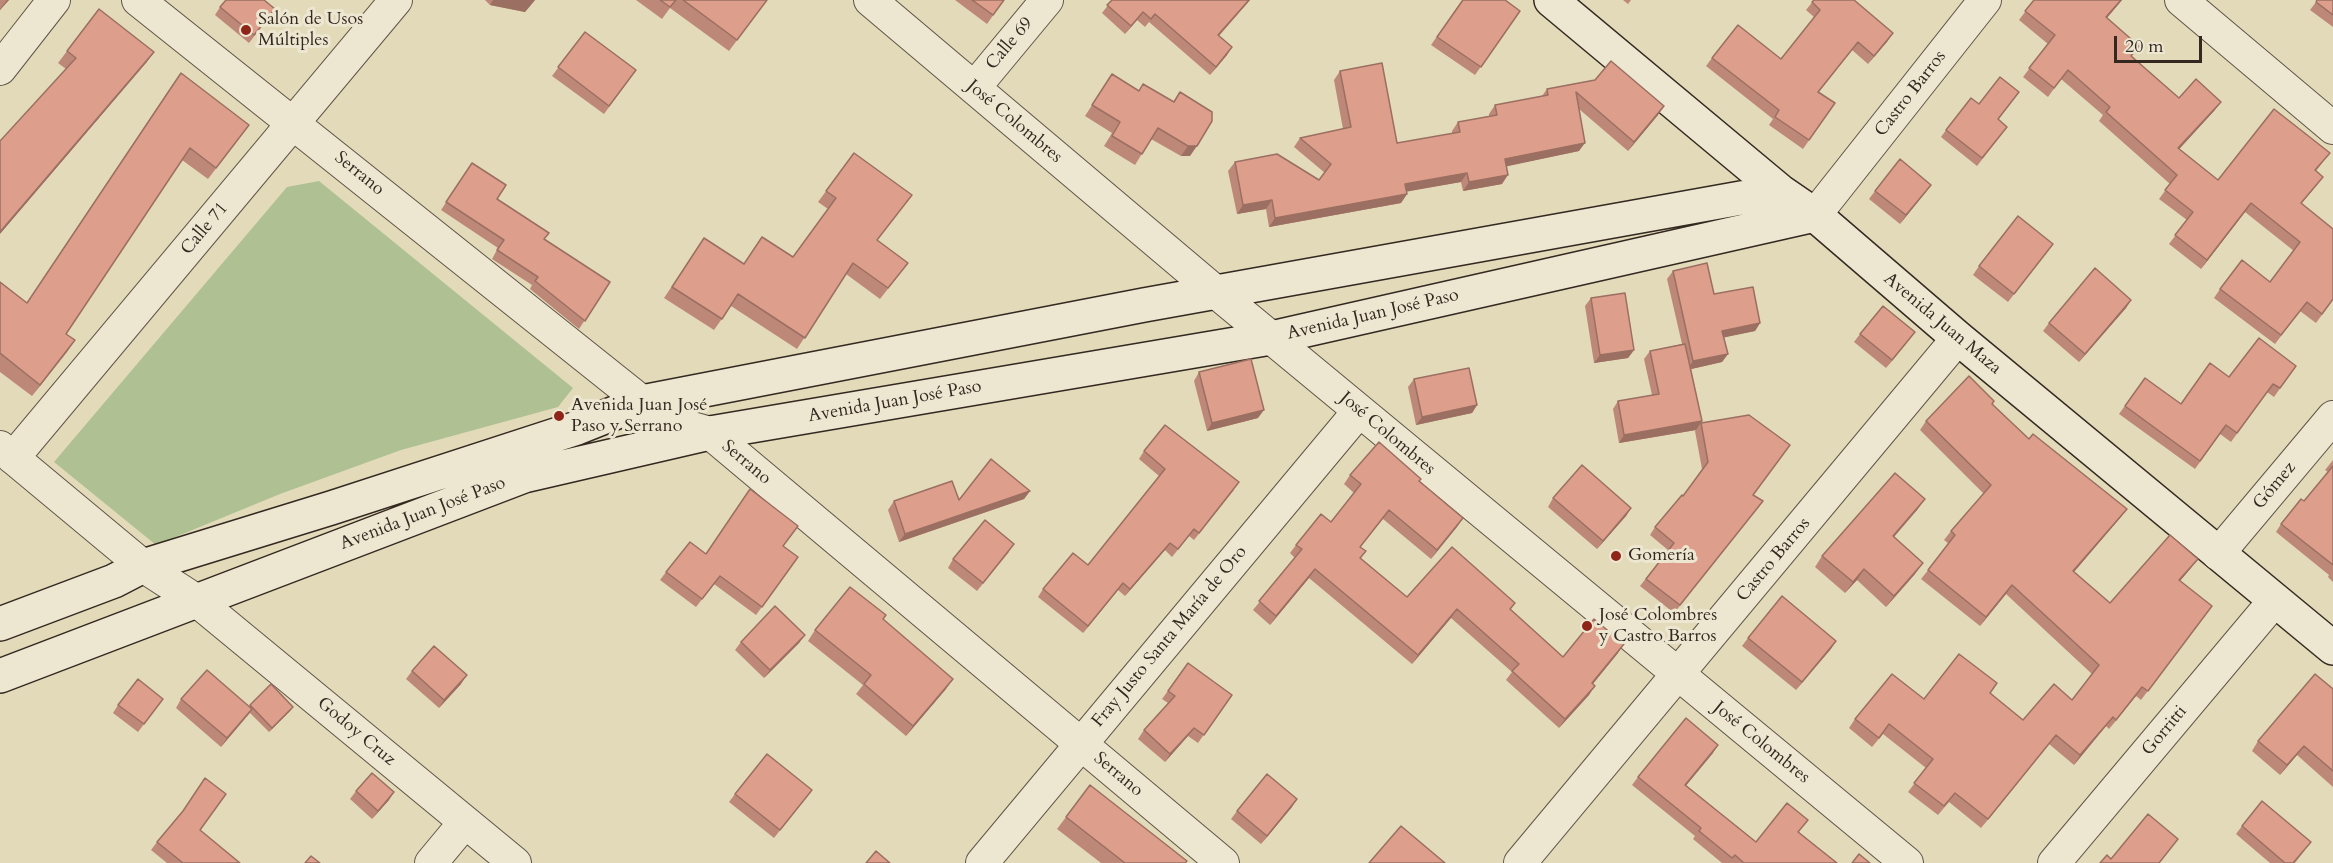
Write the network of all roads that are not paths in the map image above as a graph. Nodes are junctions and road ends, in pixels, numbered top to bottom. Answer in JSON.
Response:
{"nodes":[{"id":1,"x":54,"y":0,"type":"edge"},
{"id":2,"x":138,"y":0,"type":"edge"},
{"id":3,"x":396,"y":0,"type":"edge"},
{"id":4,"x":870,"y":0,"type":"edge"},
{"id":5,"x":1047,"y":0,"type":"edge"},
{"id":6,"x":1551,"y":0,"type":"edge"},
{"id":7,"x":1985,"y":0,"type":"edge"},
{"id":8,"x":2181,"y":0,"type":"edge"},
{"id":9,"x":0,"y":69,"type":"edge"},
{"id":10,"x":974,"y":88,"type":"junction"},
{"id":11,"x":293,"y":122,"type":"junction"},
{"id":12,"x":2333,"y":128,"type":"edge"},
{"id":13,"x":1780,"y":191,"type":"junction"},
{"id":14,"x":1815,"y":215,"type":"junction"},
{"id":15,"x":1217,"y":293,"type":"junction"},
{"id":16,"x":1271,"y":338,"type":"junction"},
{"id":17,"x":1958,"y":338,"type":"junction"},
{"id":18,"x":642,"y":402,"type":"junction"},
{"id":19,"x":1359,"y":411,"type":"junction"},
{"id":20,"x":2333,"y":417,"type":"edge"},
{"id":21,"x":710,"y":433,"type":"junction"},
{"id":22,"x":6,"y":452,"type":"edge"},
{"id":23,"x":2218,"y":554,"type":"junction"},
{"id":24,"x":143,"y":566,"type":"junction"},
{"id":25,"x":2275,"y":600,"type":"junction"},
{"id":26,"x":197,"y":601,"type":"junction"},
{"id":27,"x":0,"y":624,"type":"edge"},
{"id":28,"x":2333,"y":648,"type":"edge"},
{"id":29,"x":1678,"y":675,"type":"junction"},
{"id":30,"x":0,"y":676,"type":"edge"},
{"id":31,"x":1081,"y":744,"type":"junction"},
{"id":32,"x":465,"y":822,"type":"junction"},
{"id":33,"x":431,"y":863,"type":"edge"},
{"id":34,"x":515,"y":863,"type":"edge"},
{"id":35,"x":982,"y":863,"type":"edge"},
{"id":36,"x":1223,"y":863,"type":"edge"},
{"id":37,"x":1520,"y":863,"type":"edge"},
{"id":38,"x":1907,"y":863,"type":"edge"},
{"id":39,"x":2054,"y":863,"type":"edge"}],
"edges":[{"from":1,"to":9,"type":"street"},
{"from":2,"to":11,"type":"street","name":"Serrano"},
{"from":3,"to":11,"type":"street","name":"Calle 71"},
{"from":4,"to":10,"type":"street","name":"José Colombres"},
{"from":5,"to":10,"type":"street","name":"Calle 69"},
{"from":6,"to":13,"type":"main road","name":"Avenida Juan Maza"},
{"from":7,"to":14,"type":"street","name":"Castro Barros"},
{"from":8,"to":12,"type":"street"},
{"from":10,"to":15,"type":"street","name":"José Colombres"},
{"from":11,"to":18,"type":"street","name":"Serrano"},
{"from":11,"to":22,"type":"street","name":"Calle 71"},
{"from":13,"to":14,"type":"main road","name":"Avenida Juan Maza"},
{"from":13,"to":15,"type":"main road","name":"Avenida Juan José Paso"},
{"from":14,"to":16,"type":"main road","name":"Avenida Juan José Paso"},
{"from":14,"to":17,"type":"main road","name":"Avenida Juan Maza"},
{"from":15,"to":16,"type":"street","name":"José Colombres"},
{"from":15,"to":18,"type":"main road","name":"Avenida Juan José Paso"},
{"from":16,"to":19,"type":"street","name":"José Colombres"},
{"from":16,"to":21,"type":"main road","name":"Avenida Juan José Paso"},
{"from":17,"to":23,"type":"main road","name":"Avenida Juan Maza"},
{"from":17,"to":29,"type":"street","name":"Castro Barros"},
{"from":18,"to":21,"type":"street","name":"Serrano"},
{"from":18,"to":24,"type":"main road","name":"Avenida Juan José Paso"},
{"from":19,"to":29,"type":"street","name":"José Colombres"},
{"from":19,"to":31,"type":"street","name":"Fray Justo Santa María de Oro"},
{"from":20,"to":23,"type":"street","name":"Gómez"},
{"from":21,"to":26,"type":"main road","name":"Avenida Juan José Paso"},
{"from":21,"to":31,"type":"street","name":"Serrano"},
{"from":22,"to":24,"type":"street"},
{"from":23,"to":25,"type":"main road","name":"Avenida Juan Maza"},
{"from":24,"to":26,"type":"street","name":"Godoy Cruz"},
{"from":24,"to":27,"type":"main road","name":"Avenida Juan José Paso"},
{"from":25,"to":28,"type":"main road","name":"Avenida Juan Maza"},
{"from":25,"to":39,"type":"street","name":"Gorritti"},
{"from":26,"to":30,"type":"main road","name":"Avenida Juan José Paso"},
{"from":26,"to":32,"type":"street","name":"Godoy Cruz"},
{"from":29,"to":37,"type":"street","name":"Castro Barros"},
{"from":29,"to":38,"type":"street","name":"José Colombres"},
{"from":31,"to":35,"type":"street","name":"Fray Justo Santa María de Oro"},
{"from":31,"to":36,"type":"street","name":"Serrano"},
{"from":32,"to":33,"type":"street"},
{"from":32,"to":34,"type":"street","name":"Godoy Cruz"}]}
